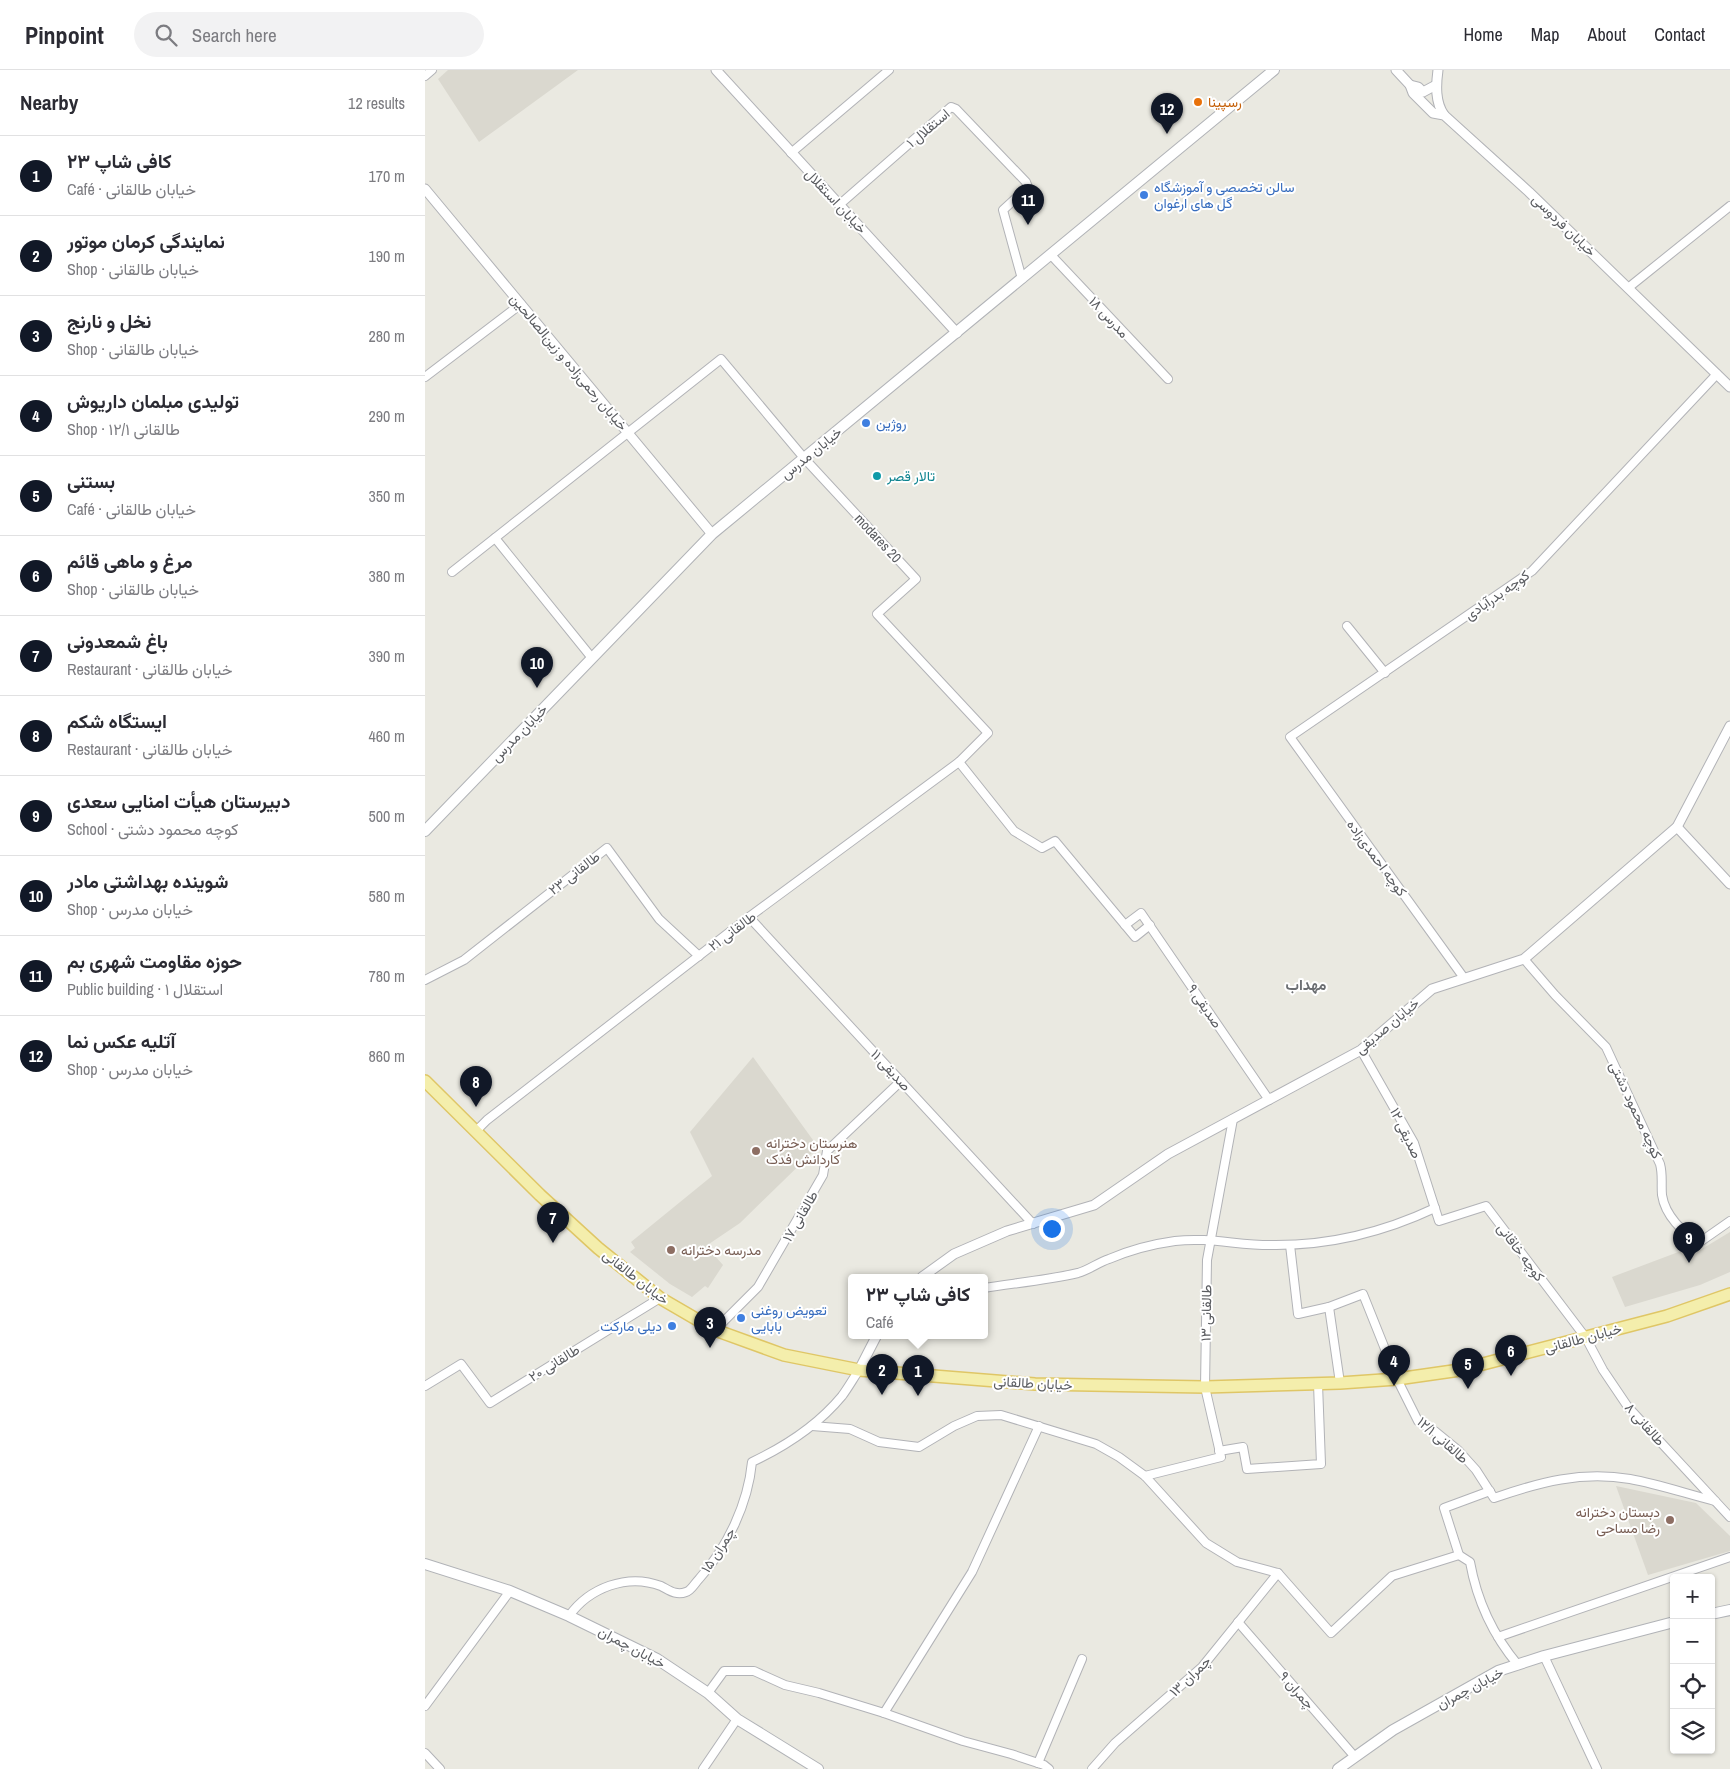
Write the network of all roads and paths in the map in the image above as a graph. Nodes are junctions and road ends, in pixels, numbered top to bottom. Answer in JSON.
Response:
{"nodes":[{"id":1,"x":432,"y":70,"type":"edge"},
{"id":2,"x":715,"y":70,"type":"edge"},
{"id":3,"x":889,"y":70,"type":"edge"},
{"id":4,"x":1274,"y":70,"type":"edge"},
{"id":5,"x":1396,"y":70,"type":"edge"},
{"id":6,"x":1438,"y":70,"type":"edge"},
{"id":7,"x":425,"y":76,"type":"edge"},
{"id":8,"x":1410,"y":85,"type":"junction"},
{"id":9,"x":1436,"y":85,"type":"junction"},
{"id":10,"x":1444,"y":115,"type":"junction"},
{"id":11,"x":791,"y":153,"type":"junction"},
{"id":12,"x":425,"y":189,"type":"edge"},
{"id":13,"x":839,"y":205,"type":"junction"},
{"id":14,"x":1730,"y":206,"type":"edge"},
{"id":15,"x":1051,"y":255,"type":"junction"},
{"id":16,"x":1022,"y":279,"type":"junction"},
{"id":17,"x":1628,"y":288,"type":"junction"},
{"id":18,"x":521,"y":304,"type":"junction"},
{"id":19,"x":957,"y":333,"type":"junction"},
{"id":20,"x":1717,"y":374,"type":"junction"},
{"id":21,"x":425,"y":377,"type":"edge"},
{"id":22,"x":1168,"y":379,"type":"dead end"},
{"id":23,"x":1730,"y":387,"type":"edge"},
{"id":24,"x":628,"y":433,"type":"junction"},
{"id":25,"x":804,"y":458,"type":"junction"},
{"id":26,"x":712,"y":534,"type":"junction"},
{"id":27,"x":495,"y":538,"type":"junction"},
{"id":28,"x":452,"y":572,"type":"dead end"},
{"id":29,"x":1347,"y":626,"type":"dead end"},
{"id":30,"x":592,"y":658,"type":"junction"},
{"id":31,"x":1385,"y":673,"type":"junction"},
{"id":32,"x":1730,"y":726,"type":"edge"},
{"id":33,"x":988,"y":733,"type":"joint"},
{"id":34,"x":1290,"y":737,"type":"joint"},
{"id":35,"x":959,"y":762,"type":"junction"},
{"id":36,"x":1677,"y":827,"type":"junction"},
{"id":37,"x":425,"y":831,"type":"edge"},
{"id":38,"x":1730,"y":884,"type":"edge"},
{"id":39,"x":749,"y":917,"type":"junction"},
{"id":40,"x":1150,"y":925,"type":"junction"},
{"id":41,"x":1125,"y":926,"type":"junction"},
{"id":42,"x":699,"y":956,"type":"junction"},
{"id":43,"x":1524,"y":959,"type":"junction"},
{"id":44,"x":1464,"y":978,"type":"junction"},
{"id":45,"x":425,"y":980,"type":"edge"},
{"id":46,"x":1361,"y":1050,"type":"junction"},
{"id":47,"x":425,"y":1081,"type":"edge"},
{"id":48,"x":901,"y":1081,"type":"junction"},
{"id":49,"x":1269,"y":1100,"type":"junction"},
{"id":50,"x":1233,"y":1119,"type":"junction"},
{"id":51,"x":476,"y":1131,"type":"junction"},
{"id":52,"x":1435,"y":1208,"type":"junction"},
{"id":53,"x":1439,"y":1221,"type":"joint"},
{"id":54,"x":1730,"y":1221,"type":"edge"},
{"id":55,"x":1033,"y":1224,"type":"junction"},
{"id":56,"x":1211,"y":1239,"type":"junction"},
{"id":57,"x":1291,"y":1245,"type":"junction"},
{"id":58,"x":926,"y":1274,"type":"edge"},
{"id":59,"x":988,"y":1287,"type":"edge"},
{"id":60,"x":1730,"y":1294,"type":"edge"},
{"id":61,"x":660,"y":1298,"type":"junction"},
{"id":62,"x":1329,"y":1307,"type":"junction"},
{"id":63,"x":715,"y":1330,"type":"junction"},
{"id":64,"x":1586,"y":1338,"type":"junction"},
{"id":65,"x":875,"y":1339,"type":"edge"},
{"id":66,"x":859,"y":1370,"type":"junction"},
{"id":67,"x":1397,"y":1379,"type":"junction"},
{"id":68,"x":1340,"y":1383,"type":"junction"},
{"id":69,"x":1318,"y":1384,"type":"junction"},
{"id":70,"x":425,"y":1386,"type":"edge"},
{"id":71,"x":1205,"y":1387,"type":"junction"},
{"id":72,"x":813,"y":1426,"type":"junction"},
{"id":73,"x":1039,"y":1426,"type":"junction"},
{"id":74,"x":1220,"y":1454,"type":"junction"},
{"id":75,"x":1145,"y":1476,"type":"junction"},
{"id":76,"x":1492,"y":1494,"type":"junction"},
{"id":77,"x":1715,"y":1501,"type":"junction"},
{"id":78,"x":1730,"y":1517,"type":"edge"},
{"id":79,"x":1459,"y":1555,"type":"junction"},
{"id":80,"x":1730,"y":1557,"type":"edge"},
{"id":81,"x":425,"y":1564,"type":"edge"},
{"id":82,"x":1278,"y":1573,"type":"junction"},
{"id":83,"x":510,"y":1590,"type":"junction"},
{"id":84,"x":1730,"y":1610,"type":"edge"},
{"id":85,"x":1715,"y":1613,"type":"edge"},
{"id":86,"x":569,"y":1616,"type":"junction"},
{"id":87,"x":1238,"y":1622,"type":"junction"},
{"id":88,"x":1670,"y":1623,"type":"edge"},
{"id":89,"x":1497,"y":1637,"type":"junction"},
{"id":90,"x":1544,"y":1656,"type":"junction"},
{"id":91,"x":1081,"y":1659,"type":"dead end"},
{"id":92,"x":1518,"y":1665,"type":"junction"},
{"id":93,"x":708,"y":1693,"type":"junction"},
{"id":94,"x":425,"y":1706,"type":"edge"},
{"id":95,"x":884,"y":1713,"type":"junction"},
{"id":96,"x":737,"y":1719,"type":"junction"},
{"id":97,"x":425,"y":1753,"type":"edge"},
{"id":98,"x":1355,"y":1757,"type":"junction"},
{"id":99,"x":1038,"y":1763,"type":"junction"},
{"id":100,"x":440,"y":1769,"type":"edge"},
{"id":101,"x":703,"y":1769,"type":"edge"},
{"id":102,"x":818,"y":1769,"type":"edge"},
{"id":103,"x":1049,"y":1769,"type":"edge"},
{"id":104,"x":1091,"y":1769,"type":"edge"},
{"id":105,"x":1338,"y":1769,"type":"edge"},
{"id":106,"x":1597,"y":1769,"type":"edge"}],
"edges":[{"from":1,"to":7,"type":"street"},
{"from":2,"to":11,"type":"street","name":"خیابان استقلال"},
{"from":3,"to":11,"type":"street"},
{"from":4,"to":15,"type":"main road","name":"خیابان مدرس"},
{"from":5,"to":8,"type":"street","name":"خیابان فردوسی"},
{"from":6,"to":9,"type":"street"},
{"from":8,"to":9,"type":"street"},
{"from":8,"to":10,"type":"street","name":"خیابان فردوسی"},
{"from":9,"to":10,"type":"street"},
{"from":10,"to":17,"type":"street","name":"خیابان فردوسی"},
{"from":11,"to":13,"type":"street","name":"خیابان استقلال"},
{"from":12,"to":18,"type":"street","name":"خیابان رحمی‌زاده و زین‌الصالحین"},
{"from":13,"to":16,"type":"street","name":"استقلال ۱"},
{"from":13,"to":19,"type":"street","name":"خیابان استقلال"},
{"from":14,"to":17,"type":"street"},
{"from":15,"to":16,"type":"main road","name":"خیابان مدرس"},
{"from":15,"to":22,"type":"street","name":"مدرس ۱۸"},
{"from":16,"to":19,"type":"main road","name":"خیابان مدرس"},
{"from":17,"to":20,"type":"street","name":"خیابان فردوسی"},
{"from":18,"to":21,"type":"street"},
{"from":18,"to":24,"type":"street","name":"خیابان رحمی‌زاده و زین‌الصالحین"},
{"from":19,"to":25,"type":"main road","name":"خیابان مدرس"},
{"from":20,"to":23,"type":"street","name":"خیابان فردوسی"},
{"from":20,"to":31,"type":"street","name":"کوچه بدرآبادی"},
{"from":24,"to":25,"type":"street"},
{"from":24,"to":26,"type":"street","name":"خیابان رحمی‌زاده و زین‌الصالحین"},
{"from":24,"to":27,"type":"street"},
{"from":25,"to":26,"type":"main road","name":"خیابان مدرس"},
{"from":25,"to":33,"type":"street","name":"modares 20"},
{"from":26,"to":30,"type":"main road","name":"خیابان مدرس"},
{"from":27,"to":28,"type":"street"},
{"from":27,"to":30,"type":"street"},
{"from":29,"to":31,"type":"street"},
{"from":30,"to":37,"type":"main road","name":"خیابان مدرس"},
{"from":31,"to":34,"type":"street","name":"کوچه بدرآبادی"},
{"from":32,"to":36,"type":"street","name":"خیابان صدیقی"},
{"from":33,"to":35,"type":"street","name":"طالقانی ۲۱"},
{"from":34,"to":44,"type":"street","name":"کوچه احمدی‌زاده"},
{"from":35,"to":39,"type":"street","name":"طالقانی ۲۱"},
{"from":35,"to":41,"type":"street"},
{"from":36,"to":38,"type":"street"},
{"from":36,"to":43,"type":"street","name":"خیابان صدیقی"},
{"from":39,"to":42,"type":"street","name":"طالقانی ۲۱"},
{"from":39,"to":48,"type":"street","name":"صدیقی ۱۱"},
{"from":40,"to":41,"type":"street"},
{"from":40,"to":41,"type":"street","name":"صدیقی ۹"},
{"from":40,"to":49,"type":"street","name":"صدیقی ۹"},
{"from":42,"to":45,"type":"street","name":"طالقانی ۲۳"},
{"from":42,"to":51,"type":"street","name":"طالقانی ۲۱"},
{"from":43,"to":44,"type":"street","name":"خیابان صدیقی"},
{"from":43,"to":54,"type":"street","name":"کوچه محمود دشتی"},
{"from":44,"to":46,"type":"street","name":"خیابان صدیقی"},
{"from":46,"to":49,"type":"street","name":"خیابان صدیقی"},
{"from":46,"to":52,"type":"street","name":"صدیقی ۱۲"},
{"from":47,"to":51,"type":"main road","name":"خیابان طالقانی"},
{"from":48,"to":55,"type":"street","name":"صدیقی ۱۱"},
{"from":48,"to":63,"type":"street","name":"طالقانی ۱۷"},
{"from":49,"to":50,"type":"street","name":"خیابان صدیقی"},
{"from":50,"to":55,"type":"street","name":"خیابان صدیقی"},
{"from":50,"to":56,"type":"street","name":"طالقانی ۱۳"},
{"from":51,"to":61,"type":"main road","name":"خیابان طالقانی"},
{"from":52,"to":53,"type":"street","name":"صدیقی ۱۲"},
{"from":52,"to":57,"type":"street"},
{"from":53,"to":64,"type":"street","name":"کوچه خاقانی"},
{"from":55,"to":58,"type":"street","name":"خیابان صدیقی"},
{"from":56,"to":57,"type":"street"},
{"from":56,"to":59,"type":"street"},
{"from":56,"to":71,"type":"street","name":"طالقانی ۱۳"},
{"from":57,"to":62,"type":"street"},
{"from":60,"to":64,"type":"main road","name":"خیابان طالقانی"},
{"from":61,"to":63,"type":"main road","name":"خیابان طالقانی"},
{"from":61,"to":70,"type":"street","name":"طالقانی ۲۰"},
{"from":62,"to":67,"type":"street","name":"طالقانی ۱۲/۱"},
{"from":62,"to":68,"type":"street"},
{"from":63,"to":66,"type":"main road","name":"خیابان طالقانی"},
{"from":64,"to":67,"type":"main road","name":"خیابان طالقانی"},
{"from":64,"to":77,"type":"street","name":"طالقانی ۸"},
{"from":65,"to":66,"type":"street"},
{"from":66,"to":71,"type":"main road","name":"خیابان طالقانی"},
{"from":66,"to":72,"type":"street"},
{"from":67,"to":68,"type":"main road","name":"خیابان طالقانی"},
{"from":67,"to":76,"type":"street","name":"طالقانی ۱۲/۱"},
{"from":68,"to":69,"type":"main road","name":"خیابان طالقانی"},
{"from":69,"to":71,"type":"main road","name":"خیابان طالقانی"},
{"from":69,"to":74,"type":"street"},
{"from":71,"to":74,"type":"street","name":"طالقانی ۱۳"},
{"from":72,"to":73,"type":"street"},
{"from":72,"to":86,"type":"street","name":"چمران ۱۵"},
{"from":73,"to":75,"type":"street"},
{"from":73,"to":95,"type":"street"},
{"from":74,"to":75,"type":"street"},
{"from":75,"to":82,"type":"street"},
{"from":76,"to":77,"type":"street"},
{"from":76,"to":79,"type":"street"},
{"from":77,"to":78,"type":"street","name":"طالقانی ۸"},
{"from":79,"to":82,"type":"street"},
{"from":79,"to":89,"type":"street"},
{"from":80,"to":89,"type":"street"},
{"from":81,"to":83,"type":"main road","name":"خیابان چمران"},
{"from":82,"to":87,"type":"street","name":"چمران ۱۳"},
{"from":83,"to":86,"type":"main road","name":"خیابان چمران"},
{"from":83,"to":94,"type":"street"},
{"from":84,"to":85,"type":"main road"},
{"from":86,"to":93,"type":"main road","name":"خیابان چمران"},
{"from":87,"to":98,"type":"street","name":"چمران ۹"},
{"from":87,"to":104,"type":"street","name":"چمران ۱۳"},
{"from":88,"to":90,"type":"main road","name":"خیابان چمران"},
{"from":89,"to":92,"type":"street"},
{"from":90,"to":92,"type":"main road","name":"خیابان چمران"},
{"from":90,"to":106,"type":"street"},
{"from":91,"to":99,"type":"street"},
{"from":92,"to":98,"type":"main road","name":"خیابان چمران"},
{"from":93,"to":95,"type":"street"},
{"from":93,"to":96,"type":"main road","name":"خیابان چمران"},
{"from":95,"to":99,"type":"street"},
{"from":96,"to":101,"type":"street"},
{"from":96,"to":102,"type":"main road","name":"خیابان چمران"},
{"from":97,"to":100,"type":"street"},
{"from":98,"to":105,"type":"main road","name":"خیابان چمران"},
{"from":99,"to":103,"type":"street"}]}
